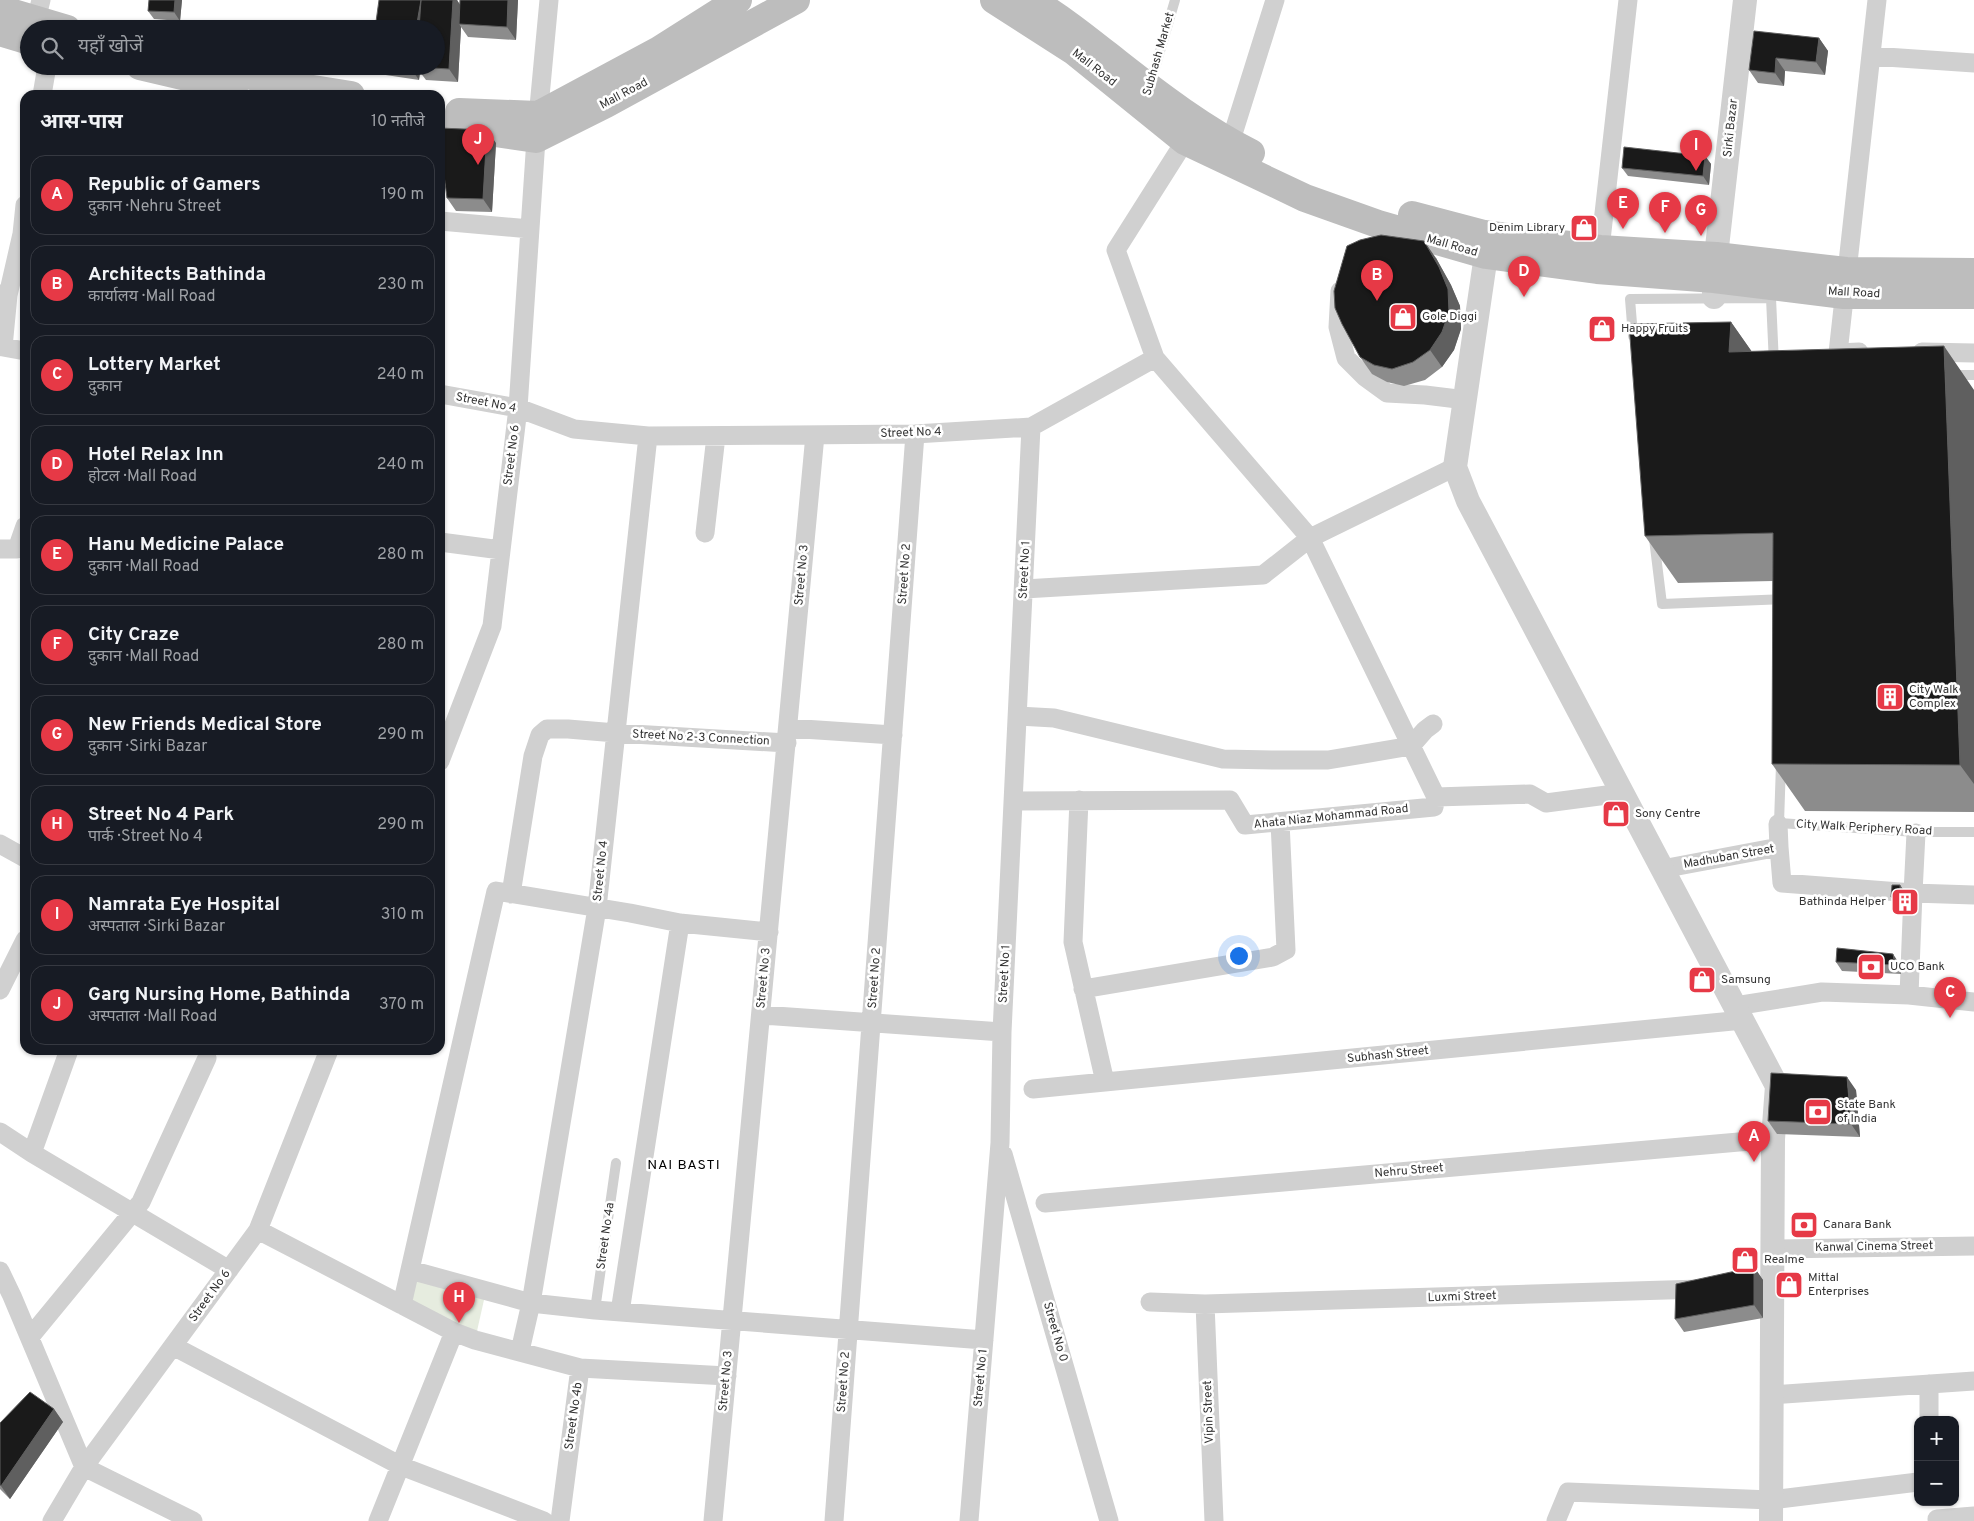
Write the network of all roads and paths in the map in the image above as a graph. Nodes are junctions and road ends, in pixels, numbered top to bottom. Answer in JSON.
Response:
{"nodes":[{"id":1,"x":549,"y":0,"type":"edge"},
{"id":2,"x":738,"y":0,"type":"edge"},
{"id":3,"x":796,"y":0,"type":"edge"},
{"id":4,"x":994,"y":0,"type":"edge"},
{"id":5,"x":1031,"y":0,"type":"edge"},
{"id":6,"x":1175,"y":0,"type":"edge"},
{"id":7,"x":1275,"y":0,"type":"edge"},
{"id":8,"x":1628,"y":0,"type":"edge"},
{"id":9,"x":1745,"y":0,"type":"edge"},
{"id":10,"x":1878,"y":0,"type":"edge"},
{"id":11,"x":0,"y":10,"type":"edge"},
{"id":12,"x":35,"y":20,"type":"edge"},
{"id":13,"x":20,"y":25,"type":"edge"},
{"id":14,"x":0,"y":32,"type":"edge"},
{"id":15,"x":1871,"y":56,"type":"junction"},
{"id":16,"x":1974,"y":63,"type":"edge"},
{"id":17,"x":45,"y":75,"type":"edge"},
{"id":18,"x":178,"y":75,"type":"edge"},
{"id":19,"x":247,"y":75,"type":"edge"},
{"id":20,"x":43,"y":90,"type":"edge"},
{"id":21,"x":241,"y":90,"type":"edge"},
{"id":22,"x":320,"y":90,"type":"edge"},
{"id":23,"x":1146,"y":98,"type":"junction"},
{"id":24,"x":445,"y":110,"type":"edge"},
{"id":25,"x":445,"y":125,"type":"edge"},
{"id":26,"x":537,"y":127,"type":"junction"},
{"id":27,"x":1185,"y":141,"type":"junction"},
{"id":28,"x":1227,"y":150,"type":"junction"},
{"id":29,"x":445,"y":221,"type":"edge"},
{"id":30,"x":530,"y":228,"type":"junction"},
{"id":31,"x":20,"y":243,"type":"edge"},
{"id":32,"x":1600,"y":249,"type":"junction"},
{"id":33,"x":1486,"y":255,"type":"junction"},
{"id":34,"x":1974,"y":272,"type":"edge"},
{"id":35,"x":1346,"y":275,"type":"edge"},
{"id":36,"x":1714,"y":277,"type":"junction"},
{"id":37,"x":1845,"y":283,"type":"junction"},
{"id":38,"x":4,"y":294,"type":"edge"},
{"id":39,"x":1974,"y":295,"type":"edge"},
{"id":40,"x":1634,"y":347,"type":"edge"},
{"id":41,"x":20,"y":350,"type":"edge"},
{"id":42,"x":1900,"y":351,"type":"edge"},
{"id":43,"x":1874,"y":352,"type":"edge"},
{"id":44,"x":1974,"y":353,"type":"edge"},
{"id":45,"x":1155,"y":358,"type":"junction"},
{"id":46,"x":1944,"y":375,"type":"edge"},
{"id":47,"x":1974,"y":375,"type":"edge"},
{"id":48,"x":1775,"y":378,"type":"edge"},
{"id":49,"x":445,"y":395,"type":"edge"},
{"id":50,"x":1466,"y":400,"type":"junction"},
{"id":51,"x":518,"y":408,"type":"junction"},
{"id":52,"x":1031,"y":427,"type":"junction"},
{"id":53,"x":915,"y":434,"type":"junction"},
{"id":54,"x":815,"y":435,"type":"junction"},
{"id":55,"x":648,"y":436,"type":"junction"},
{"id":56,"x":716,"y":436,"type":"junction"},
{"id":57,"x":1455,"y":467,"type":"junction"},
{"id":58,"x":1652,"y":528,"type":"edge"},
{"id":59,"x":705,"y":533,"type":"dead end"},
{"id":60,"x":1310,"y":538,"type":"junction"},
{"id":61,"x":20,"y":540,"type":"edge"},
{"id":62,"x":445,"y":543,"type":"edge"},
{"id":63,"x":0,"y":549,"type":"edge"},
{"id":64,"x":501,"y":550,"type":"junction"},
{"id":65,"x":1024,"y":589,"type":"junction"},
{"id":66,"x":1786,"y":609,"type":"edge"},
{"id":67,"x":1018,"y":716,"type":"junction"},
{"id":68,"x":1433,"y":724,"type":"dead end"},
{"id":69,"x":616,"y":733,"type":"junction"},
{"id":70,"x":893,"y":735,"type":"junction"},
{"id":71,"x":787,"y":736,"type":"junction"},
{"id":72,"x":1411,"y":746,"type":"junction"},
{"id":73,"x":445,"y":749,"type":"edge"},
{"id":74,"x":1781,"y":755,"type":"edge"},
{"id":75,"x":1622,"y":793,"type":"junction"},
{"id":76,"x":1436,"y":797,"type":"junction"},
{"id":77,"x":1079,"y":800,"type":"junction"},
{"id":78,"x":1013,"y":801,"type":"junction"},
{"id":79,"x":1280,"y":822,"type":"junction"},
{"id":80,"x":1778,"y":824,"type":"dead end"},
{"id":81,"x":1974,"y":832,"type":"edge"},
{"id":82,"x":1916,"y":833,"type":"dead end"},
{"id":83,"x":0,"y":844,"type":"edge"},
{"id":84,"x":1779,"y":847,"type":"junction"},
{"id":85,"x":20,"y":855,"type":"edge"},
{"id":86,"x":1662,"y":869,"type":"junction"},
{"id":87,"x":1913,"y":893,"type":"junction"},
{"id":88,"x":511,"y":894,"type":"junction"},
{"id":89,"x":1974,"y":895,"type":"edge"},
{"id":90,"x":597,"y":908,"type":"junction"},
{"id":91,"x":680,"y":923,"type":"junction"},
{"id":92,"x":769,"y":932,"type":"junction"},
{"id":93,"x":20,"y":950,"type":"edge"},
{"id":94,"x":1083,"y":989,"type":"junction"},
{"id":95,"x":0,"y":990,"type":"edge"},
{"id":96,"x":1909,"y":995,"type":"junction"},
{"id":97,"x":1974,"y":1002,"type":"edge"},
{"id":98,"x":1739,"y":1013,"type":"junction"},
{"id":99,"x":761,"y":1015,"type":"junction"},
{"id":100,"x":871,"y":1024,"type":"junction"},
{"id":101,"x":1002,"y":1032,"type":"junction"},
{"id":102,"x":67,"y":1055,"type":"edge"},
{"id":103,"x":327,"y":1055,"type":"edge"},
{"id":104,"x":207,"y":1058,"type":"dead end"},
{"id":105,"x":1105,"y":1082,"type":"junction"},
{"id":106,"x":1033,"y":1089,"type":"dead end"},
{"id":107,"x":0,"y":1132,"type":"edge"},
{"id":108,"x":1774,"y":1139,"type":"junction"},
{"id":109,"x":1000,"y":1143,"type":"junction"},
{"id":110,"x":32,"y":1152,"type":"junction"},
{"id":111,"x":616,"y":1163,"type":"dead end"},
{"id":112,"x":1045,"y":1203,"type":"dead end"},
{"id":113,"x":133,"y":1213,"type":"junction"},
{"id":114,"x":258,"y":1230,"type":"junction"},
{"id":115,"x":1974,"y":1246,"type":"edge"},
{"id":116,"x":1773,"y":1249,"type":"junction"},
{"id":117,"x":229,"y":1270,"type":"junction"},
{"id":118,"x":410,"y":1270,"type":"junction"},
{"id":119,"x":0,"y":1271,"type":"edge"},
{"id":120,"x":1719,"y":1285,"type":"edge"},
{"id":121,"x":1150,"y":1302,"type":"dead end"},
{"id":122,"x":531,"y":1303,"type":"junction"},
{"id":123,"x":1205,"y":1304,"type":"junction"},
{"id":124,"x":402,"y":1305,"type":"junction"},
{"id":125,"x":595,"y":1310,"type":"junction"},
{"id":126,"x":620,"y":1312,"type":"junction"},
{"id":127,"x":732,"y":1321,"type":"junction"},
{"id":128,"x":848,"y":1330,"type":"junction"},
{"id":129,"x":454,"y":1332,"type":"junction"},
{"id":130,"x":30,"y":1337,"type":"junction"},
{"id":131,"x":984,"y":1340,"type":"junction"},
{"id":132,"x":173,"y":1346,"type":"junction"},
{"id":133,"x":520,"y":1351,"type":"junction"},
{"id":134,"x":580,"y":1368,"type":"junction"},
{"id":135,"x":727,"y":1376,"type":"junction"},
{"id":136,"x":1974,"y":1381,"type":"edge"},
{"id":137,"x":1929,"y":1384,"type":"junction"},
{"id":138,"x":1771,"y":1395,"type":"junction"},
{"id":139,"x":1929,"y":1416,"type":"edge"},
{"id":140,"x":401,"y":1466,"type":"junction"},
{"id":141,"x":84,"y":1467,"type":"junction"},
{"id":142,"x":1914,"y":1483,"type":"edge"},
{"id":143,"x":1771,"y":1510,"type":"edge"},
{"id":144,"x":1935,"y":1514,"type":"edge"},
{"id":145,"x":1974,"y":1516,"type":"edge"},
{"id":146,"x":52,"y":1521,"type":"edge"},
{"id":147,"x":193,"y":1521,"type":"edge"},
{"id":148,"x":378,"y":1521,"type":"edge"},
{"id":149,"x":544,"y":1521,"type":"edge"},
{"id":150,"x":560,"y":1521,"type":"edge"},
{"id":151,"x":713,"y":1521,"type":"edge"},
{"id":152,"x":834,"y":1521,"type":"edge"},
{"id":153,"x":969,"y":1521,"type":"edge"},
{"id":154,"x":1109,"y":1521,"type":"edge"},
{"id":155,"x":1214,"y":1521,"type":"edge"},
{"id":156,"x":1556,"y":1521,"type":"edge"}],
"edges":[{"from":1,"to":26,"type":"street","name":"Street No 6"},
{"from":2,"to":26,"type":"main road"},
{"from":3,"to":26,"type":"main road","name":"Mall Road"},
{"from":4,"to":23,"type":"main road","name":"Mall Road"},
{"from":5,"to":23,"type":"main road"},
{"from":6,"to":23,"type":"lane","name":"Subhash Market"},
{"from":7,"to":28,"type":"street"},
{"from":8,"to":32,"type":"street"},
{"from":9,"to":36,"type":"street","name":"Sirki Bazar"},
{"from":10,"to":15,"type":"street"},
{"from":11,"to":12,"type":"main road"},
{"from":13,"to":14,"type":"main road"},
{"from":15,"to":16,"type":"street"},
{"from":15,"to":37,"type":"street"},
{"from":17,"to":20,"type":"street"},
{"from":18,"to":21,"type":"main road"},
{"from":19,"to":22,"type":"main road"},
{"from":23,"to":27,"type":"main road","name":"Mall Road"},
{"from":23,"to":28,"type":"main road"},
{"from":24,"to":26,"type":"main road"},
{"from":25,"to":26,"type":"main road"},
{"from":26,"to":30,"type":"street","name":"Street No 6"},
{"from":27,"to":28,"type":"main road","name":"Mall Road"},
{"from":27,"to":45,"type":"street"},
{"from":28,"to":32,"type":"main road"},
{"from":28,"to":33,"type":"main road","name":"Mall Road"},
{"from":29,"to":30,"type":"street"},
{"from":30,"to":51,"type":"street","name":"Street No 6"},
{"from":31,"to":38,"type":"street"},
{"from":32,"to":36,"type":"main road"},
{"from":33,"to":36,"type":"main road","name":"Mall Road"},
{"from":33,"to":50,"type":"street"},
{"from":34,"to":37,"type":"main road"},
{"from":35,"to":50,"type":"street"},
{"from":36,"to":37,"type":"main road","name":"Mall Road"},
{"from":36,"to":40,"type":"lane"},
{"from":36,"to":48,"type":"lane"},
{"from":37,"to":39,"type":"main road","name":"Mall Road"},
{"from":37,"to":43,"type":"street"},
{"from":38,"to":41,"type":"street"},
{"from":42,"to":44,"type":"street"},
{"from":45,"to":52,"type":"street","name":"Street No 4"},
{"from":45,"to":60,"type":"street"},
{"from":46,"to":47,"type":"lane"},
{"from":49,"to":51,"type":"street","name":"Street No 4"},
{"from":50,"to":57,"type":"street"},
{"from":51,"to":55,"type":"street","name":"Street No 4"},
{"from":51,"to":64,"type":"street","name":"Street No 6"},
{"from":52,"to":53,"type":"street","name":"Street No 4"},
{"from":52,"to":65,"type":"street","name":"Street No 1"},
{"from":53,"to":54,"type":"street","name":"Street No 4"},
{"from":53,"to":70,"type":"street","name":"Street No 2"},
{"from":54,"to":56,"type":"street","name":"Street No 4"},
{"from":54,"to":71,"type":"street","name":"Street No 3"},
{"from":55,"to":56,"type":"street","name":"Street No 4"},
{"from":55,"to":69,"type":"street","name":"Street No 4"},
{"from":56,"to":59,"type":"street"},
{"from":57,"to":60,"type":"street"},
{"from":57,"to":75,"type":"street"},
{"from":58,"to":66,"type":"lane"},
{"from":60,"to":65,"type":"street"},
{"from":60,"to":72,"type":"street"},
{"from":61,"to":63,"type":"street"},
{"from":62,"to":64,"type":"street"},
{"from":64,"to":73,"type":"street","name":"Street No 6"},
{"from":65,"to":67,"type":"street","name":"Street No 1"},
{"from":67,"to":72,"type":"street"},
{"from":67,"to":78,"type":"street","name":"Street No 1"},
{"from":68,"to":72,"type":"street"},
{"from":69,"to":71,"type":"street","name":"Street No 2-3 Connection"},
{"from":69,"to":88,"type":"street","name":"Street No 2-3 Connection"},
{"from":69,"to":90,"type":"street","name":"Street No 4"},
{"from":70,"to":71,"type":"street","name":"Street No 2-3 Connection"},
{"from":70,"to":100,"type":"street","name":"Street No 2"},
{"from":71,"to":92,"type":"street","name":"Street No 3"},
{"from":72,"to":76,"type":"street"},
{"from":74,"to":81,"type":"lane","name":"City Walk Periphery Road"},
{"from":75,"to":76,"type":"street"},
{"from":75,"to":86,"type":"street"},
{"from":76,"to":79,"type":"street","name":"Ahata Niaz Mohammad Road"},
{"from":77,"to":78,"type":"street","name":"Ahata Niaz Mohammad Road"},
{"from":77,"to":79,"type":"street","name":"Ahata Niaz Mohammad Road"},
{"from":77,"to":94,"type":"street"},
{"from":78,"to":101,"type":"street","name":"Street No 1"},
{"from":79,"to":94,"type":"street"},
{"from":80,"to":84,"type":"street"},
{"from":82,"to":87,"type":"street"},
{"from":83,"to":85,"type":"street"},
{"from":84,"to":86,"type":"street","name":"Madhuban Street"},
{"from":84,"to":87,"type":"street","name":"Madhuban Street"},
{"from":86,"to":98,"type":"street"},
{"from":87,"to":89,"type":"street","name":"Madhuban Street"},
{"from":87,"to":96,"type":"street"},
{"from":88,"to":90,"type":"street"},
{"from":88,"to":118,"type":"street"},
{"from":90,"to":91,"type":"street"},
{"from":90,"to":122,"type":"street","name":"Street No 4"},
{"from":91,"to":92,"type":"street"},
{"from":91,"to":126,"type":"street"},
{"from":92,"to":99,"type":"street","name":"Street No 3"},
{"from":93,"to":95,"type":"street"},
{"from":94,"to":105,"type":"street"},
{"from":96,"to":97,"type":"street","name":"Subhash Street"},
{"from":96,"to":98,"type":"street","name":"Subhash Street"},
{"from":98,"to":105,"type":"street","name":"Subhash Street"},
{"from":98,"to":108,"type":"street"},
{"from":99,"to":100,"type":"street"},
{"from":99,"to":127,"type":"street","name":"Street No 3"},
{"from":100,"to":101,"type":"street"},
{"from":100,"to":128,"type":"street","name":"Street No 2"},
{"from":101,"to":109,"type":"street","name":"Street No 1"},
{"from":102,"to":110,"type":"street"},
{"from":103,"to":114,"type":"street","name":"Street No 6"},
{"from":104,"to":113,"type":"street"},
{"from":105,"to":106,"type":"street","name":"Subhash Street"},
{"from":107,"to":110,"type":"street"},
{"from":108,"to":112,"type":"street","name":"Nehru Street"},
{"from":108,"to":116,"type":"street"},
{"from":109,"to":131,"type":"street","name":"Street No 1"},
{"from":109,"to":154,"type":"street","name":"Street No 0"},
{"from":110,"to":113,"type":"street"},
{"from":111,"to":125,"type":"lane","name":"Street No 4a"},
{"from":113,"to":117,"type":"street"},
{"from":113,"to":130,"type":"street"},
{"from":114,"to":117,"type":"street","name":"Street No 6"},
{"from":114,"to":124,"type":"street"},
{"from":115,"to":116,"type":"street","name":"Kanwal Cinema Street"},
{"from":116,"to":138,"type":"street"},
{"from":117,"to":132,"type":"street","name":"Street No 6"},
{"from":118,"to":122,"type":"street"},
{"from":118,"to":124,"type":"street"},
{"from":119,"to":130,"type":"street"},
{"from":120,"to":123,"type":"street","name":"Luxmi Street"},
{"from":121,"to":123,"type":"street","name":"Luxmi Street"},
{"from":122,"to":125,"type":"street"},
{"from":122,"to":133,"type":"street","name":"Street No 4"},
{"from":123,"to":155,"type":"street","name":"Vipin Street"},
{"from":124,"to":129,"type":"street"},
{"from":125,"to":126,"type":"street"},
{"from":126,"to":127,"type":"street"},
{"from":127,"to":128,"type":"street"},
{"from":127,"to":135,"type":"street","name":"Street No 3"},
{"from":128,"to":131,"type":"street"},
{"from":128,"to":152,"type":"street","name":"Street No 2"},
{"from":129,"to":133,"type":"street"},
{"from":129,"to":140,"type":"street"},
{"from":130,"to":141,"type":"street"},
{"from":131,"to":153,"type":"street","name":"Street No 1"},
{"from":132,"to":140,"type":"street"},
{"from":132,"to":141,"type":"street","name":"Street No 6"},
{"from":133,"to":134,"type":"street"},
{"from":134,"to":135,"type":"street","name":"Street No 4b"},
{"from":134,"to":150,"type":"street","name":"Street No 4b"},
{"from":135,"to":151,"type":"street","name":"Street No 3"},
{"from":136,"to":137,"type":"street"},
{"from":137,"to":138,"type":"street"},
{"from":137,"to":139,"type":"street"},
{"from":138,"to":143,"type":"street"},
{"from":140,"to":148,"type":"street"},
{"from":140,"to":149,"type":"street"},
{"from":141,"to":146,"type":"street","name":"Street No 6"},
{"from":141,"to":147,"type":"street"},
{"from":142,"to":143,"type":"street"},
{"from":143,"to":156,"type":"street"},
{"from":144,"to":145,"type":"street"}]}
